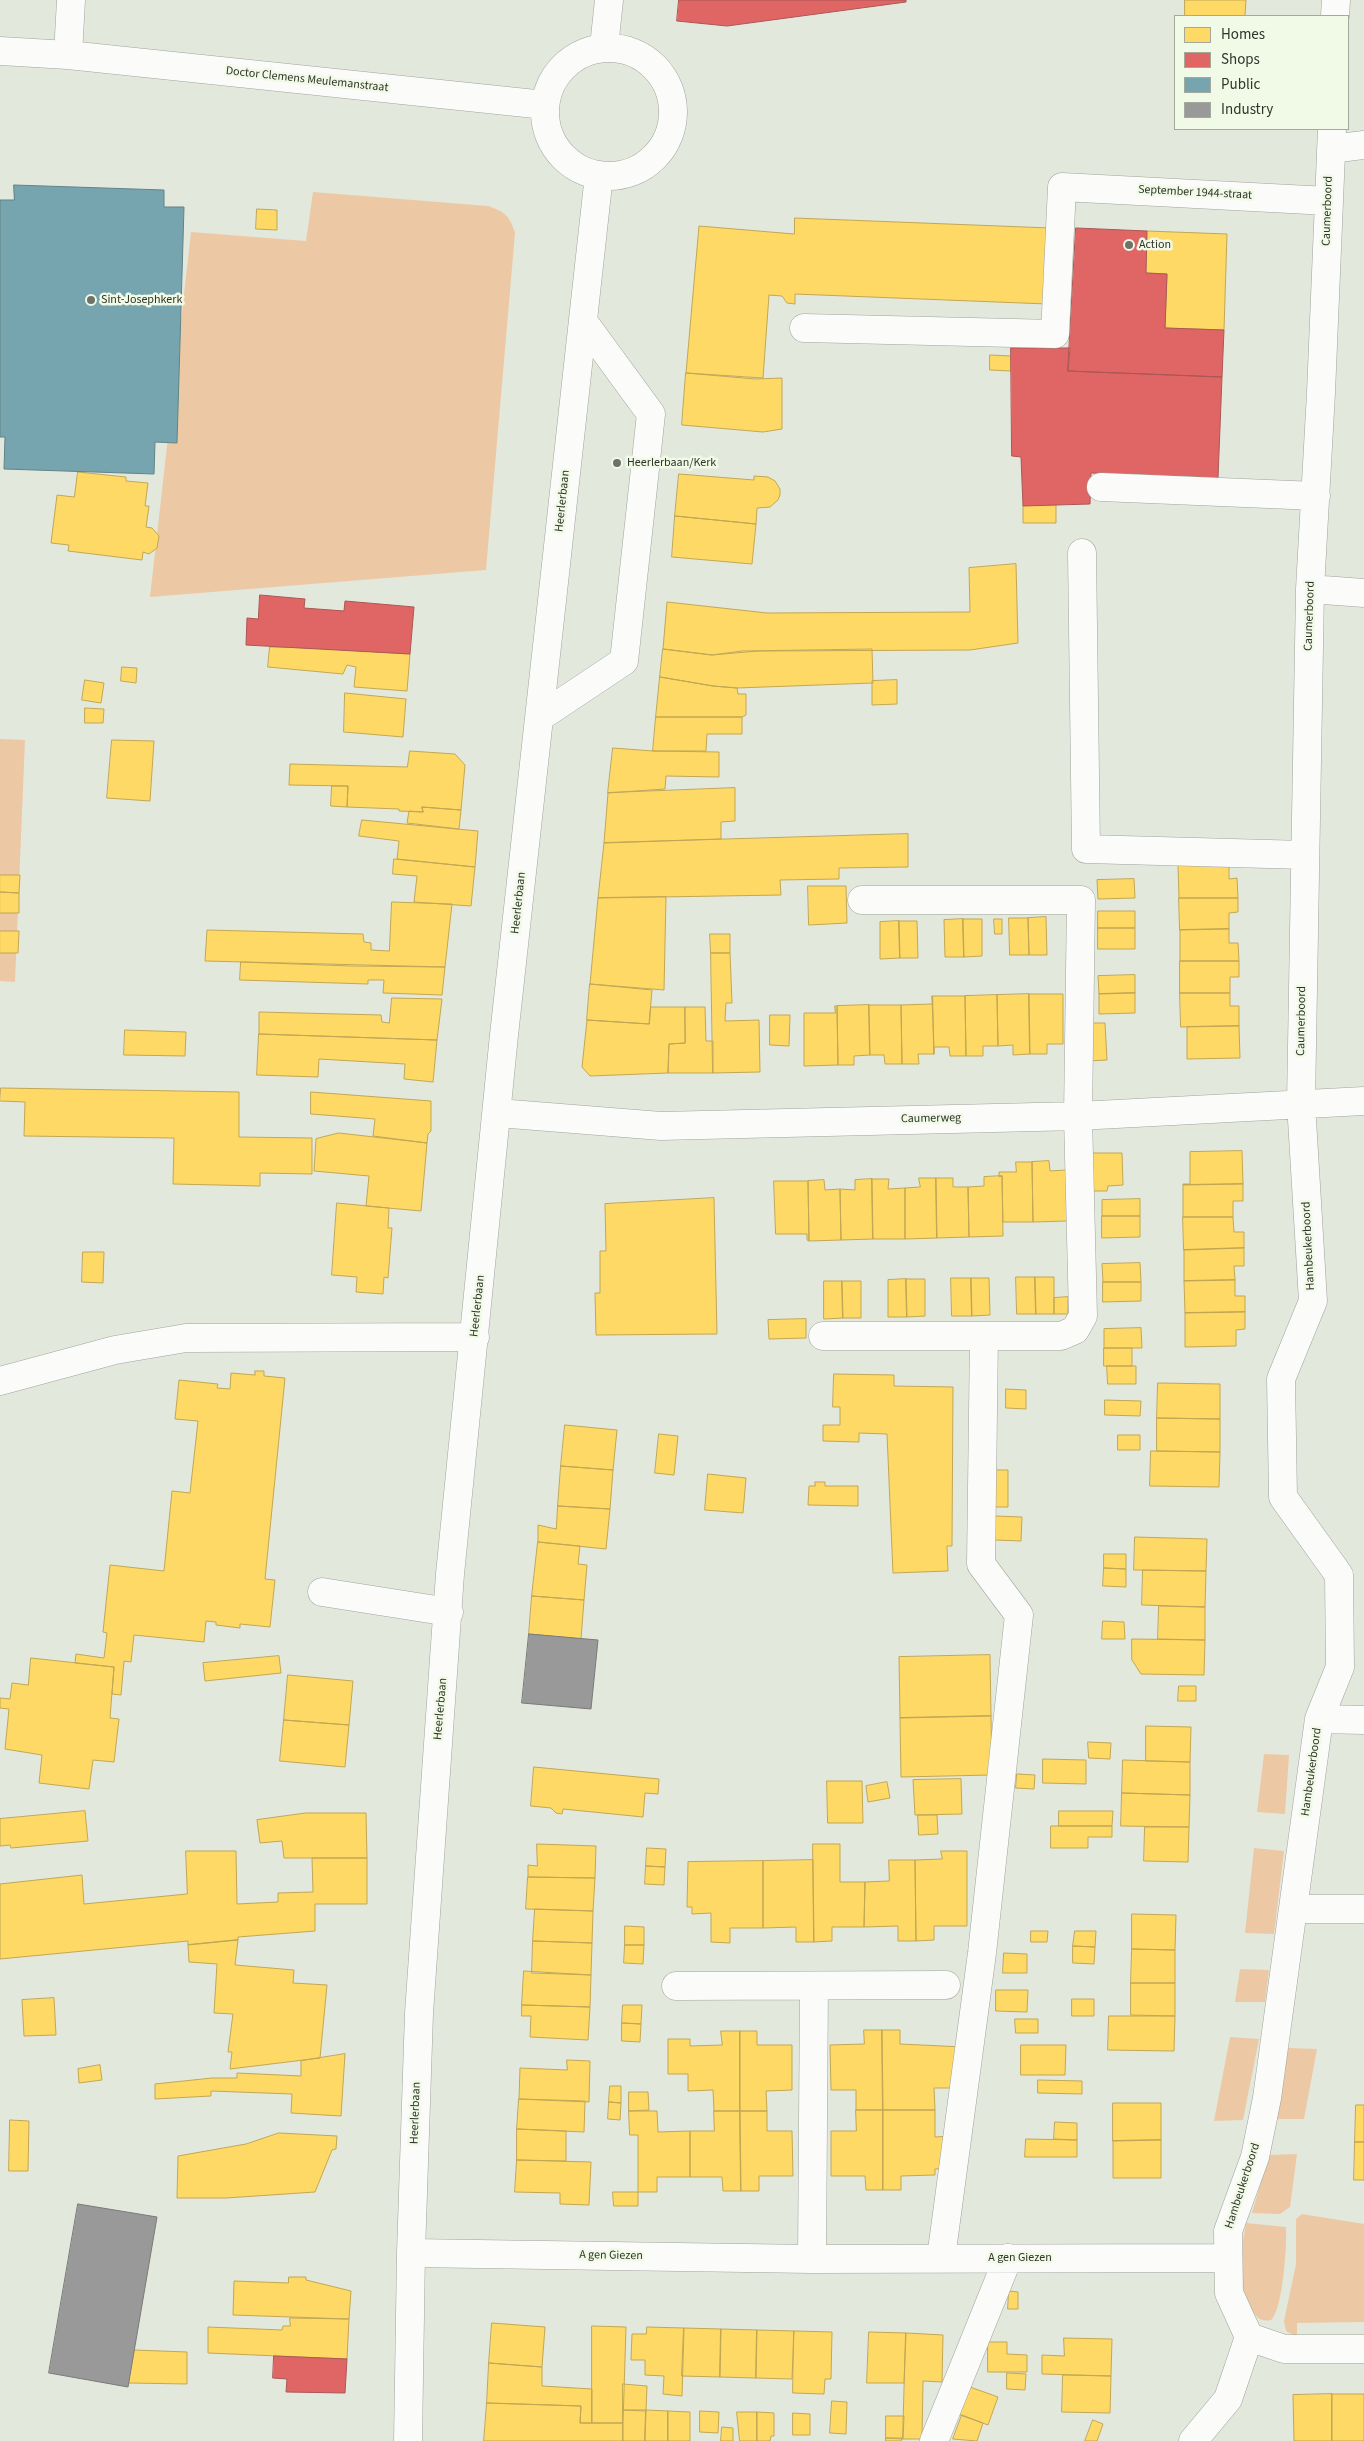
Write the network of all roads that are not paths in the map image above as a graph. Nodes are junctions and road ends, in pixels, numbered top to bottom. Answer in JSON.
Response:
{"nodes":[{"id":1,"x":70,"y":0,"type":"edge"},
{"id":2,"x":609,"y":0,"type":"edge"},
{"id":3,"x":1336,"y":0,"type":"edge"},
{"id":4,"x":1335,"y":15,"type":"edge"},
{"id":5,"x":604,"y":47,"type":"junction"},
{"id":6,"x":0,"y":51,"type":"edge"},
{"id":7,"x":68,"y":56,"type":"junction"},
{"id":8,"x":545,"y":105,"type":"junction"},
{"id":9,"x":1331,"y":139,"type":"edge"},
{"id":10,"x":1364,"y":145,"type":"edge"},
{"id":11,"x":599,"y":175,"type":"junction"},
{"id":12,"x":1328,"y":202,"type":"junction"},
{"id":13,"x":583,"y":321,"type":"junction"},
{"id":14,"x":804,"y":328,"type":"dead end"},
{"id":15,"x":1101,"y":487,"type":"dead end"},
{"id":16,"x":1316,"y":496,"type":"junction"},
{"id":17,"x":1082,"y":552,"type":"dead end"},
{"id":18,"x":1310,"y":589,"type":"junction"},
{"id":19,"x":1364,"y":593,"type":"edge"},
{"id":20,"x":540,"y":717,"type":"junction"},
{"id":21,"x":1305,"y":855,"type":"junction"},
{"id":22,"x":862,"y":900,"type":"dead end"},
{"id":23,"x":1364,"y":1101,"type":"edge"},
{"id":24,"x":1301,"y":1103,"type":"junction"},
{"id":25,"x":498,"y":1113,"type":"junction"},
{"id":26,"x":1078,"y":1116,"type":"junction"},
{"id":27,"x":823,"y":1336,"type":"dead end"},
{"id":28,"x":984,"y":1336,"type":"junction"},
{"id":29,"x":475,"y":1337,"type":"junction"},
{"id":30,"x":0,"y":1381,"type":"edge"},
{"id":31,"x":322,"y":1592,"type":"dead end"},
{"id":32,"x":449,"y":1612,"type":"junction"},
{"id":33,"x":1319,"y":1719,"type":"junction"},
{"id":34,"x":1364,"y":1720,"type":"edge"},
{"id":35,"x":1293,"y":1908,"type":"junction"},
{"id":36,"x":1364,"y":1909,"type":"edge"},
{"id":37,"x":946,"y":1985,"type":"dead end"},
{"id":38,"x":676,"y":1986,"type":"dead end"},
{"id":39,"x":814,"y":1986,"type":"junction"},
{"id":40,"x":411,"y":2254,"type":"junction"},
{"id":41,"x":941,"y":2258,"type":"junction"},
{"id":42,"x":1008,"y":2258,"type":"junction"},
{"id":43,"x":1228,"y":2258,"type":"junction"},
{"id":44,"x":812,"y":2259,"type":"junction"},
{"id":45,"x":1249,"y":2337,"type":"junction"},
{"id":46,"x":1364,"y":2349,"type":"edge"},
{"id":47,"x":408,"y":2441,"type":"edge"},
{"id":48,"x":934,"y":2441,"type":"edge"},
{"id":49,"x":1193,"y":2441,"type":"edge"}],
"edges":[{"from":1,"to":7,"type":"street"},
{"from":2,"to":5,"type":"street"},
{"from":3,"to":4,"type":"street"},
{"from":5,"to":8,"type":"street"},
{"from":5,"to":11,"type":"street"},
{"from":6,"to":7,"type":"street","name":"Doctor Clemens Meulemanstraat"},
{"from":7,"to":8,"type":"street","name":"Doctor Clemens Meulemanstraat"},
{"from":8,"to":11,"type":"street"},
{"from":9,"to":10,"type":"street"},
{"from":9,"to":12,"type":"street","name":"Caumerboord"},
{"from":11,"to":13,"type":"street","name":"Heerlerbaan"},
{"from":12,"to":14,"type":"street","name":"September 1944-straat"},
{"from":12,"to":16,"type":"street","name":"Caumerboord"},
{"from":13,"to":20,"type":"street","name":"Heerlerbaan"},
{"from":13,"to":20,"type":"street"},
{"from":15,"to":16,"type":"street"},
{"from":16,"to":18,"type":"street","name":"Caumerboord"},
{"from":17,"to":21,"type":"street"},
{"from":18,"to":19,"type":"street"},
{"from":18,"to":21,"type":"street","name":"Caumerboord"},
{"from":20,"to":25,"type":"street","name":"Heerlerbaan"},
{"from":21,"to":24,"type":"street","name":"Caumerboord"},
{"from":22,"to":26,"type":"street"},
{"from":23,"to":24,"type":"street","name":"Caumerweg"},
{"from":24,"to":26,"type":"street","name":"Caumerweg"},
{"from":24,"to":33,"type":"street","name":"Hambeukerboord"},
{"from":25,"to":26,"type":"street","name":"Caumerweg"},
{"from":25,"to":29,"type":"street","name":"Heerlerbaan"},
{"from":26,"to":28,"type":"street"},
{"from":27,"to":28,"type":"street"},
{"from":28,"to":41,"type":"street"},
{"from":29,"to":30,"type":"street"},
{"from":29,"to":32,"type":"street","name":"Heerlerbaan"},
{"from":31,"to":32,"type":"street"},
{"from":32,"to":40,"type":"street","name":"Heerlerbaan"},
{"from":33,"to":34,"type":"street"},
{"from":33,"to":35,"type":"street","name":"Hambeukerboord"},
{"from":35,"to":36,"type":"street"},
{"from":35,"to":43,"type":"street","name":"Hambeukerboord"},
{"from":37,"to":39,"type":"street"},
{"from":38,"to":39,"type":"street"},
{"from":39,"to":44,"type":"street"},
{"from":40,"to":44,"type":"street","name":"A gen Giezen"},
{"from":40,"to":47,"type":"street","name":"Heerlerbaan"},
{"from":41,"to":42,"type":"street","name":"A gen Giezen"},
{"from":41,"to":44,"type":"street","name":"A gen Giezen"},
{"from":42,"to":43,"type":"street","name":"A gen Giezen"},
{"from":42,"to":48,"type":"street"},
{"from":43,"to":45,"type":"street","name":"Hambeukerboord"},
{"from":45,"to":46,"type":"street"},
{"from":45,"to":49,"type":"street"}]}
